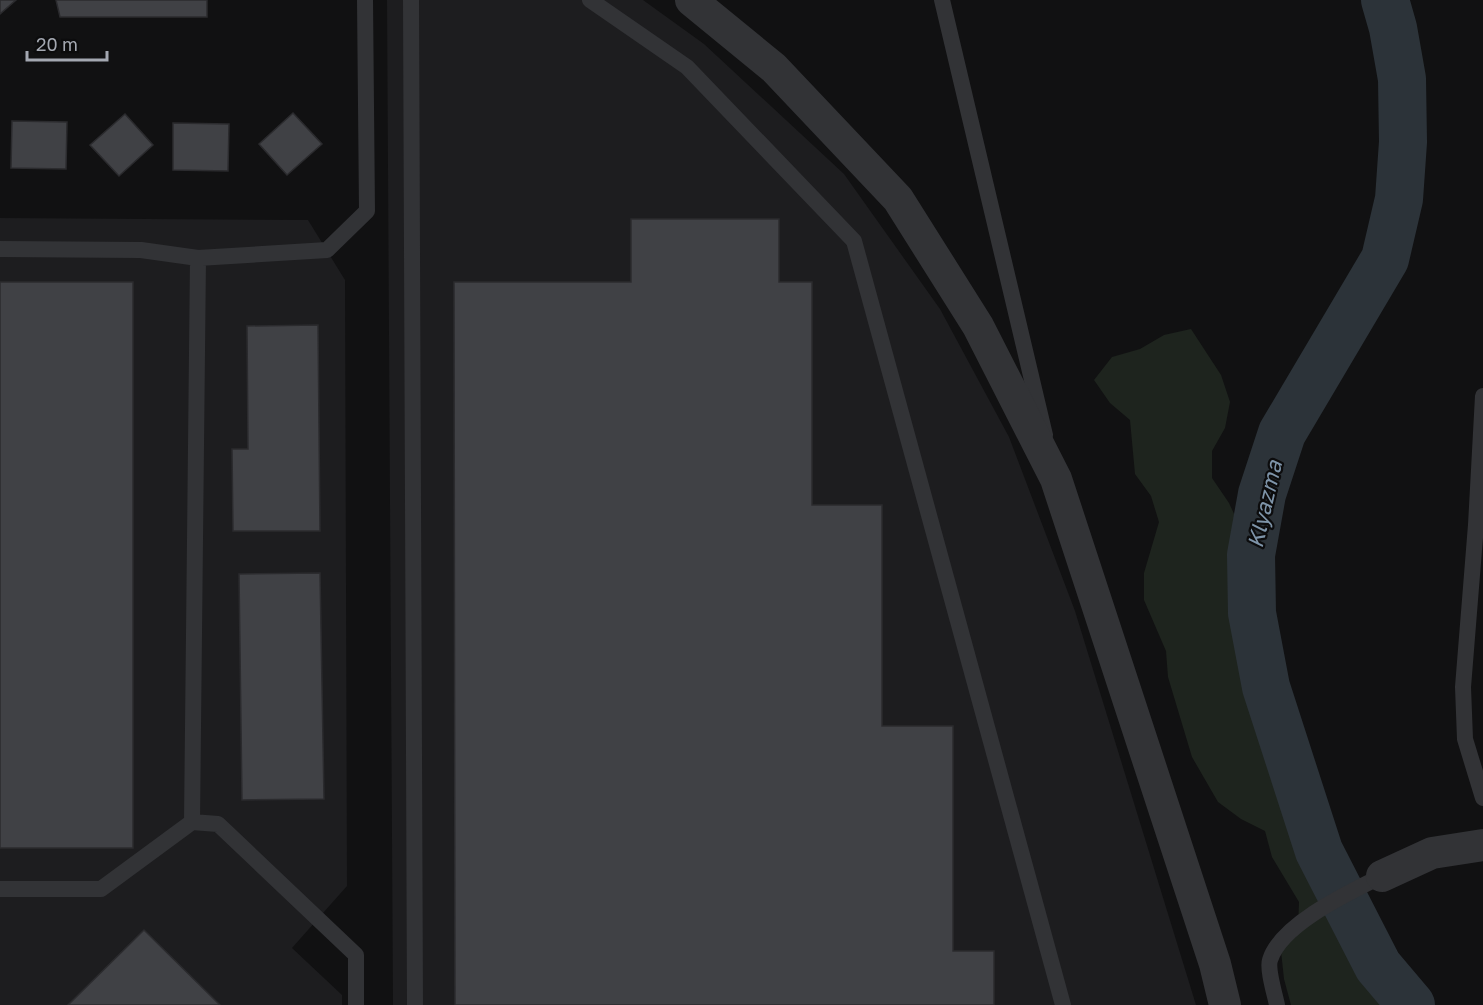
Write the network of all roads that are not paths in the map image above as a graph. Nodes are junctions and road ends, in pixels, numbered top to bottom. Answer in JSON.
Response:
{"nodes":[{"id":1,"x":365,"y":0,"type":"edge"},
{"id":2,"x":411,"y":0,"type":"edge"},
{"id":3,"x":590,"y":0,"type":"edge"},
{"id":4,"x":691,"y":0,"type":"edge"},
{"id":5,"x":942,"y":0,"type":"edge"},
{"id":6,"x":0,"y":249,"type":"edge"},
{"id":7,"x":198,"y":258,"type":"junction"},
{"id":8,"x":1483,"y":396,"type":"edge"},
{"id":9,"x":1056,"y":479,"type":"junction"},
{"id":10,"x":1483,"y":798,"type":"edge"},
{"id":11,"x":192,"y":822,"type":"junction"},
{"id":12,"x":1483,"y":844,"type":"edge"},
{"id":13,"x":1382,"y":876,"type":"joint"},
{"id":14,"x":0,"y":889,"type":"edge"},
{"id":15,"x":356,"y":1005,"type":"edge"},
{"id":16,"x":415,"y":1005,"type":"edge"},
{"id":17,"x":1063,"y":1005,"type":"edge"},
{"id":18,"x":1226,"y":1005,"type":"edge"},
{"id":19,"x":1277,"y":1005,"type":"edge"}],
"edges":[{"from":1,"to":7,"type":"lane"},
{"from":2,"to":16,"type":"lane"},
{"from":3,"to":17,"type":"lane"},
{"from":4,"to":9,"type":"street"},
{"from":5,"to":9,"type":"lane"},
{"from":6,"to":7,"type":"lane"},
{"from":7,"to":11,"type":"lane"},
{"from":8,"to":10,"type":"lane"},
{"from":9,"to":18,"type":"street"},
{"from":11,"to":14,"type":"lane"},
{"from":11,"to":15,"type":"lane"},
{"from":12,"to":13,"type":"street"},
{"from":13,"to":19,"type":"lane"}]}
